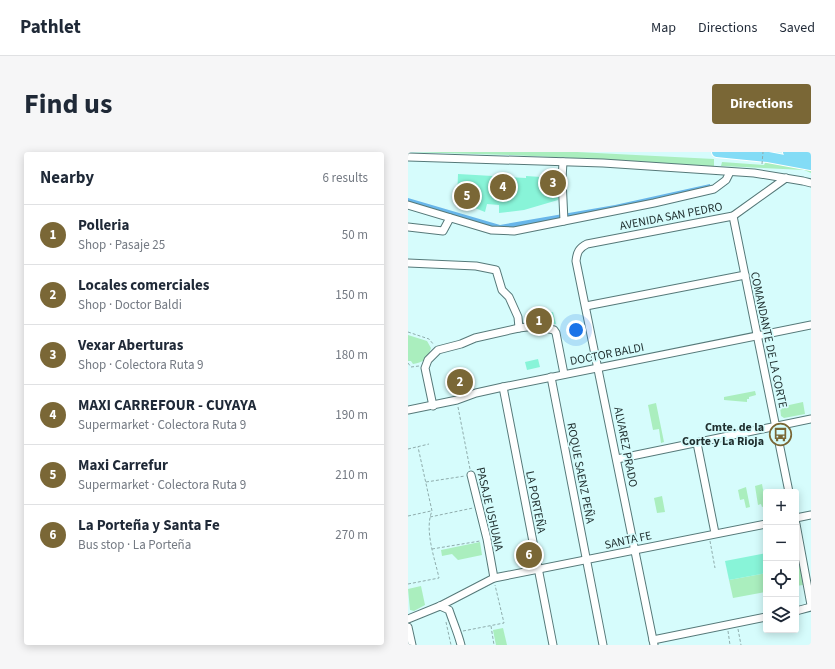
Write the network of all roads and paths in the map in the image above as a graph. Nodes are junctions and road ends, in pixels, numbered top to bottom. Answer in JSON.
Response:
{"nodes":[{"id":1,"x":717,"y":152,"type":"edge"},
{"id":2,"x":763,"y":152,"type":"edge"},
{"id":3,"x":788,"y":152,"type":"edge"},
{"id":4,"x":408,"y":157,"type":"edge"},
{"id":5,"x":811,"y":157,"type":"edge"},
{"id":6,"x":563,"y":162,"type":"junction"},
{"id":7,"x":762,"y":164,"type":"dead end"},
{"id":8,"x":811,"y":166,"type":"edge"},
{"id":9,"x":730,"y":172,"type":"junction"},
{"id":10,"x":786,"y":178,"type":"junction"},
{"id":11,"x":811,"y":183,"type":"edge"},
{"id":12,"x":408,"y":205,"type":"edge"},
{"id":13,"x":733,"y":216,"type":"junction"},
{"id":14,"x":450,"y":218,"type":"junction"},
{"id":15,"x":564,"y":218,"type":"junction"},
{"id":16,"x":408,"y":227,"type":"edge"},
{"id":17,"x":577,"y":252,"type":"joint"},
{"id":18,"x":408,"y":262,"type":"edge"},
{"id":19,"x":745,"y":275,"type":"junction"},
{"id":20,"x":586,"y":306,"type":"junction"},
{"id":21,"x":811,"y":325,"type":"edge"},
{"id":22,"x":519,"y":328,"type":"junction"},
{"id":23,"x":408,"y":332,"type":"edge"},
{"id":24,"x":758,"y":335,"type":"junction"},
{"id":25,"x":438,"y":350,"type":"junction"},
{"id":26,"x":408,"y":363,"type":"edge"},
{"id":27,"x":426,"y":364,"type":"junction"},
{"id":28,"x":598,"y":367,"type":"junction"},
{"id":29,"x":564,"y":374,"type":"junction"},
{"id":30,"x":551,"y":376,"type":"junction"},
{"id":31,"x":503,"y":387,"type":"junction"},
{"id":32,"x":457,"y":400,"type":"junction"},
{"id":33,"x":433,"y":406,"type":"junction"},
{"id":34,"x":408,"y":410,"type":"edge"},
{"id":35,"x":811,"y":419,"type":"edge"},
{"id":36,"x":776,"y":427,"type":"junction"},
{"id":37,"x":697,"y":443,"type":"junction"},
{"id":38,"x":429,"y":444,"type":"dead end"},
{"id":39,"x":418,"y":447,"type":"junction"},
{"id":40,"x":408,"y":449,"type":"edge"},
{"id":41,"x":617,"y":459,"type":"junction"},
{"id":42,"x":471,"y":475,"type":"junction"},
{"id":43,"x":426,"y":483,"type":"junction"},
{"id":44,"x":788,"y":489,"type":"edge"},
{"id":45,"x":478,"y":507,"type":"junction"},
{"id":46,"x":432,"y":511,"type":"junction"},
{"id":47,"x":811,"y":515,"type":"edge"},
{"id":48,"x":408,"y":516,"type":"edge"},
{"id":49,"x":429,"y":517,"type":"junction"},
{"id":50,"x":799,"y":517,"type":"edge"},
{"id":51,"x":763,"y":525,"type":"edge"},
{"id":52,"x":796,"y":525,"type":"edge"},
{"id":53,"x":712,"y":534,"type":"junction"},
{"id":54,"x":487,"y":539,"type":"junction"},
{"id":55,"x":432,"y":549,"type":"junction"},
{"id":56,"x":635,"y":550,"type":"junction"},
{"id":57,"x":586,"y":560,"type":"junction"},
{"id":58,"x":716,"y":568,"type":"dead end"},
{"id":59,"x":537,"y":570,"type":"junction"},
{"id":60,"x":494,"y":578,"type":"junction"},
{"id":61,"x":408,"y":584,"type":"edge"},
{"id":62,"x":440,"y":606,"type":"junction"},
{"id":63,"x":811,"y":606,"type":"edge"},
{"id":64,"x":799,"y":609,"type":"edge"},
{"id":65,"x":763,"y":618,"type":"edge"},
{"id":66,"x":408,"y":619,"type":"edge"},
{"id":67,"x":445,"y":619,"type":"dead end"},
{"id":68,"x":736,"y":623,"type":"junction"},
{"id":69,"x":726,"y":625,"type":"junction"},
{"id":70,"x":491,"y":626,"type":"junction"},
{"id":71,"x":408,"y":627,"type":"edge"},
{"id":72,"x":458,"y":632,"type":"junction"},
{"id":73,"x":654,"y":642,"type":"edge"},
{"id":74,"x":412,"y":645,"type":"edge"},
{"id":75,"x":451,"y":645,"type":"edge"},
{"id":76,"x":461,"y":645,"type":"edge"},
{"id":77,"x":494,"y":645,"type":"edge"},
{"id":78,"x":553,"y":645,"type":"edge"},
{"id":79,"x":604,"y":645,"type":"edge"},
{"id":80,"x":730,"y":645,"type":"edge"},
{"id":81,"x":741,"y":645,"type":"edge"}],
"edges":[{"from":1,"to":8,"type":"highway"},
{"from":2,"to":7,"type":"path","bridge":true},
{"from":3,"to":5,"type":"highway"},
{"from":4,"to":6,"type":"street"},
{"from":6,"to":9,"type":"street"},
{"from":6,"to":15,"type":"street"},
{"from":9,"to":10,"type":"street"},
{"from":9,"to":15,"type":"street"},
{"from":10,"to":11,"type":"street"},
{"from":10,"to":13,"type":"street","name":"AVENIDA SAN PEDRO"},
{"from":12,"to":14,"type":"street"},
{"from":13,"to":17,"type":"street","name":"AVENIDA SAN PEDRO"},
{"from":13,"to":19,"type":"street","name":"COMANDANTE DE LA CORTE"},
{"from":14,"to":15,"type":"street"},
{"from":14,"to":16,"type":"street"},
{"from":17,"to":20,"type":"street","name":"ALVAREZ PRADO"},
{"from":18,"to":22,"type":"street"},
{"from":19,"to":20,"type":"street"},
{"from":19,"to":24,"type":"street","name":"COMANDANTE DE LA CORTE"},
{"from":20,"to":28,"type":"street","name":"ALVAREZ PRADO"},
{"from":21,"to":24,"type":"street","name":"DOCTOR BALDI"},
{"from":22,"to":25,"type":"street"},
{"from":22,"to":29,"type":"street"},
{"from":23,"to":25,"type":"path"},
{"from":24,"to":28,"type":"street","name":"DOCTOR BALDI"},
{"from":24,"to":36,"type":"street","name":"COMANDANTE DE LA CORTE"},
{"from":25,"to":27,"type":"street"},
{"from":26,"to":27,"type":"path"},
{"from":27,"to":33,"type":"street"},
{"from":28,"to":29,"type":"street","name":"DOCTOR BALDI"},
{"from":28,"to":41,"type":"street","name":"ALVAREZ PRADO"},
{"from":29,"to":30,"type":"street","name":"DOCTOR BALDI"},
{"from":30,"to":31,"type":"street","name":"DOCTOR BALDI"},
{"from":30,"to":57,"type":"street","name":"ROQUE SAENZ PEÑA"},
{"from":31,"to":32,"type":"street","name":"DOCTOR BALDI"},
{"from":31,"to":59,"type":"street","name":"LA PORTEÑA"},
{"from":32,"to":33,"type":"street","name":"DOCTOR BALDI"},
{"from":32,"to":42,"type":"path","name":"PASAJE USHUAIA"},
{"from":33,"to":34,"type":"street","name":"DOCTOR BALDI"},
{"from":35,"to":36,"type":"street"},
{"from":36,"to":37,"type":"street"},
{"from":36,"to":44,"type":"street","name":"COMANDANTE DE LA CORTE"},
{"from":37,"to":41,"type":"street"},
{"from":37,"to":53,"type":"street"},
{"from":38,"to":39,"type":"path"},
{"from":39,"to":40,"type":"path"},
{"from":39,"to":43,"type":"path"},
{"from":41,"to":56,"type":"street","name":"ALVAREZ PRADO"},
{"from":42,"to":43,"type":"path"},
{"from":42,"to":45,"type":"street","name":"PASAJE USHUAIA"},
{"from":43,"to":46,"type":"path"},
{"from":45,"to":49,"type":"path"},
{"from":45,"to":54,"type":"street","name":"PASAJE USHUAIA"},
{"from":46,"to":48,"type":"path"},
{"from":46,"to":49,"type":"path"},
{"from":47,"to":50,"type":"street"},
{"from":49,"to":55,"type":"path"},
{"from":51,"to":53,"type":"street","name":"SANTA FE"},
{"from":52,"to":63,"type":"street"},
{"from":53,"to":56,"type":"street","name":"SANTA FE"},
{"from":53,"to":58,"type":"path"},
{"from":54,"to":55,"type":"path"},
{"from":54,"to":60,"type":"street","name":"PASAJE USHUAIA"},
{"from":55,"to":61,"type":"path"},
{"from":56,"to":57,"type":"street","name":"SANTA FE"},
{"from":56,"to":73,"type":"street","name":"ALVAREZ PRADO"},
{"from":57,"to":59,"type":"street","name":"SANTA FE"},
{"from":57,"to":79,"type":"street","name":"ROQUE SAENZ PEÑA"},
{"from":59,"to":60,"type":"street","name":"SANTA FE"},
{"from":59,"to":78,"type":"street","name":"LA PORTEÑA"},
{"from":60,"to":62,"type":"street","name":"SANTA FE"},
{"from":60,"to":70,"type":"path"},
{"from":62,"to":66,"type":"street","name":"SANTA FE"},
{"from":62,"to":72,"type":"street"},
{"from":63,"to":64,"type":"street"},
{"from":65,"to":68,"type":"street"},
{"from":67,"to":75,"type":"path"},
{"from":68,"to":69,"type":"street"},
{"from":68,"to":81,"type":"path"},
{"from":69,"to":73,"type":"street"},
{"from":69,"to":80,"type":"path"},
{"from":70,"to":72,"type":"path"},
{"from":70,"to":77,"type":"path"},
{"from":71,"to":74,"type":"street"},
{"from":72,"to":76,"type":"street"}]}
